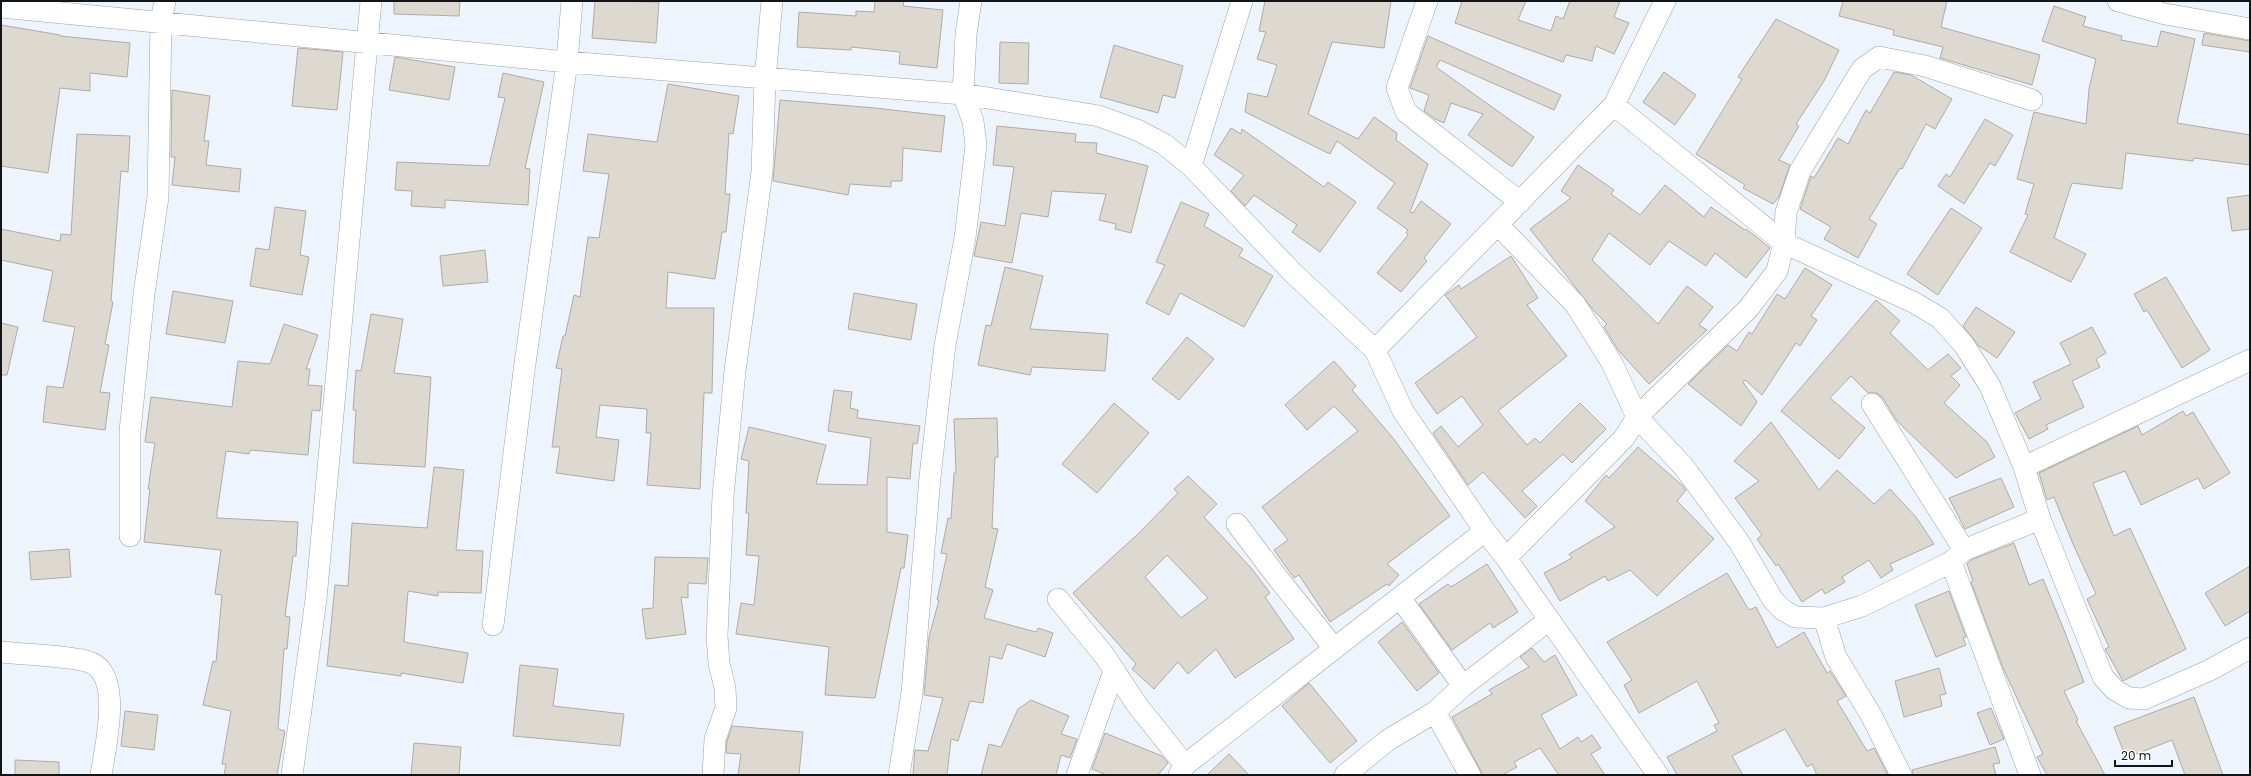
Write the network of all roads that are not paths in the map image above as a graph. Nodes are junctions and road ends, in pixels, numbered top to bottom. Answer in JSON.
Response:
{"nodes":[{"id":1,"x":371,"y":1,"type":"edge"},
{"id":2,"x":572,"y":1,"type":"edge"},
{"id":3,"x":772,"y":1,"type":"edge"},
{"id":4,"x":971,"y":1,"type":"edge"},
{"id":5,"x":1242,"y":1,"type":"edge"},
{"id":6,"x":1426,"y":1,"type":"edge"},
{"id":7,"x":1665,"y":1,"type":"edge"},
{"id":8,"x":2118,"y":1,"type":"edge"},
{"id":9,"x":1,"y":7,"type":"edge"},
{"id":10,"x":163,"y":11,"type":"edge"},
{"id":11,"x":2250,"y":29,"type":"edge"},
{"id":12,"x":369,"y":41,"type":"junction"},
{"id":13,"x":567,"y":62,"type":"junction"},
{"id":14,"x":765,"y":80,"type":"junction"},
{"id":15,"x":963,"y":94,"type":"junction"},
{"id":16,"x":2032,"y":100,"type":"dead end"},
{"id":17,"x":1614,"y":105,"type":"junction"},
{"id":18,"x":1191,"y":166,"type":"junction"},
{"id":19,"x":1520,"y":202,"type":"junction"},
{"id":20,"x":1498,"y":225,"type":"junction"},
{"id":21,"x":1784,"y":243,"type":"junction"},
{"id":22,"x":1375,"y":350,"type":"junction"},
{"id":23,"x":2250,"y":360,"type":"edge"},
{"id":24,"x":1872,"y":404,"type":"dead end"},
{"id":25,"x":1637,"y":417,"type":"junction"},
{"id":26,"x":2024,"y":467,"type":"junction"},
{"id":27,"x":2040,"y":519,"type":"junction"},
{"id":28,"x":1237,"y":524,"type":"dead end"},
{"id":29,"x":1485,"y":531,"type":"junction"},
{"id":30,"x":130,"y":536,"type":"dead end"},
{"id":31,"x":1957,"y":556,"type":"junction"},
{"id":32,"x":1506,"y":558,"type":"junction"},
{"id":33,"x":1058,"y":599,"type":"dead end"},
{"id":34,"x":1401,"y":599,"type":"junction"},
{"id":35,"x":1824,"y":618,"type":"junction"},
{"id":36,"x":1549,"y":620,"type":"junction"},
{"id":37,"x":493,"y":625,"type":"dead end"},
{"id":38,"x":1334,"y":648,"type":"junction"},
{"id":39,"x":2250,"y":648,"type":"edge"},
{"id":40,"x":1,"y":652,"type":"edge"},
{"id":41,"x":1114,"y":670,"type":"junction"},
{"id":42,"x":1463,"y":686,"type":"junction"},
{"id":43,"x":1435,"y":712,"type":"junction"},
{"id":44,"x":1182,"y":770,"type":"edge"},
{"id":45,"x":101,"y":775,"type":"edge"},
{"id":46,"x":292,"y":775,"type":"edge"},
{"id":47,"x":713,"y":775,"type":"edge"},
{"id":48,"x":899,"y":775,"type":"edge"},
{"id":49,"x":1076,"y":775,"type":"edge"},
{"id":50,"x":1345,"y":775,"type":"edge"},
{"id":51,"x":1470,"y":775,"type":"edge"},
{"id":52,"x":1658,"y":775,"type":"edge"},
{"id":53,"x":1901,"y":775,"type":"edge"},
{"id":54,"x":2030,"y":775,"type":"edge"}],
"edges":[{"from":1,"to":12,"type":"street"},
{"from":2,"to":13,"type":"street"},
{"from":3,"to":14,"type":"street"},
{"from":4,"to":15,"type":"street"},
{"from":5,"to":18,"type":"street"},
{"from":6,"to":19,"type":"street"},
{"from":7,"to":17,"type":"street"},
{"from":8,"to":11,"type":"street"},
{"from":9,"to":10,"type":"street"},
{"from":10,"to":12,"type":"street"},
{"from":10,"to":30,"type":"street"},
{"from":12,"to":13,"type":"street"},
{"from":12,"to":46,"type":"street"},
{"from":13,"to":14,"type":"street"},
{"from":13,"to":37,"type":"street"},
{"from":14,"to":15,"type":"street"},
{"from":14,"to":47,"type":"street"},
{"from":15,"to":18,"type":"street"},
{"from":15,"to":48,"type":"street"},
{"from":16,"to":21,"type":"street"},
{"from":17,"to":19,"type":"street"},
{"from":17,"to":21,"type":"street"},
{"from":18,"to":22,"type":"street"},
{"from":19,"to":20,"type":"street"},
{"from":20,"to":22,"type":"street"},
{"from":20,"to":25,"type":"street"},
{"from":21,"to":25,"type":"street"},
{"from":21,"to":26,"type":"street"},
{"from":22,"to":29,"type":"street"},
{"from":23,"to":26,"type":"street"},
{"from":24,"to":31,"type":"street"},
{"from":25,"to":32,"type":"street"},
{"from":25,"to":35,"type":"street"},
{"from":26,"to":27,"type":"street"},
{"from":27,"to":31,"type":"street"},
{"from":27,"to":39,"type":"street"},
{"from":28,"to":38,"type":"street"},
{"from":29,"to":32,"type":"street"},
{"from":29,"to":34,"type":"street"},
{"from":31,"to":35,"type":"street"},
{"from":31,"to":54,"type":"street"},
{"from":32,"to":36,"type":"street"},
{"from":33,"to":41,"type":"street"},
{"from":34,"to":38,"type":"street"},
{"from":34,"to":42,"type":"street"},
{"from":35,"to":53,"type":"street"},
{"from":36,"to":42,"type":"street"},
{"from":36,"to":52,"type":"street"},
{"from":38,"to":44,"type":"street"},
{"from":40,"to":45,"type":"street"},
{"from":41,"to":44,"type":"street"},
{"from":41,"to":49,"type":"street"},
{"from":42,"to":43,"type":"street"},
{"from":43,"to":50,"type":"street"},
{"from":43,"to":51,"type":"street"}]}
